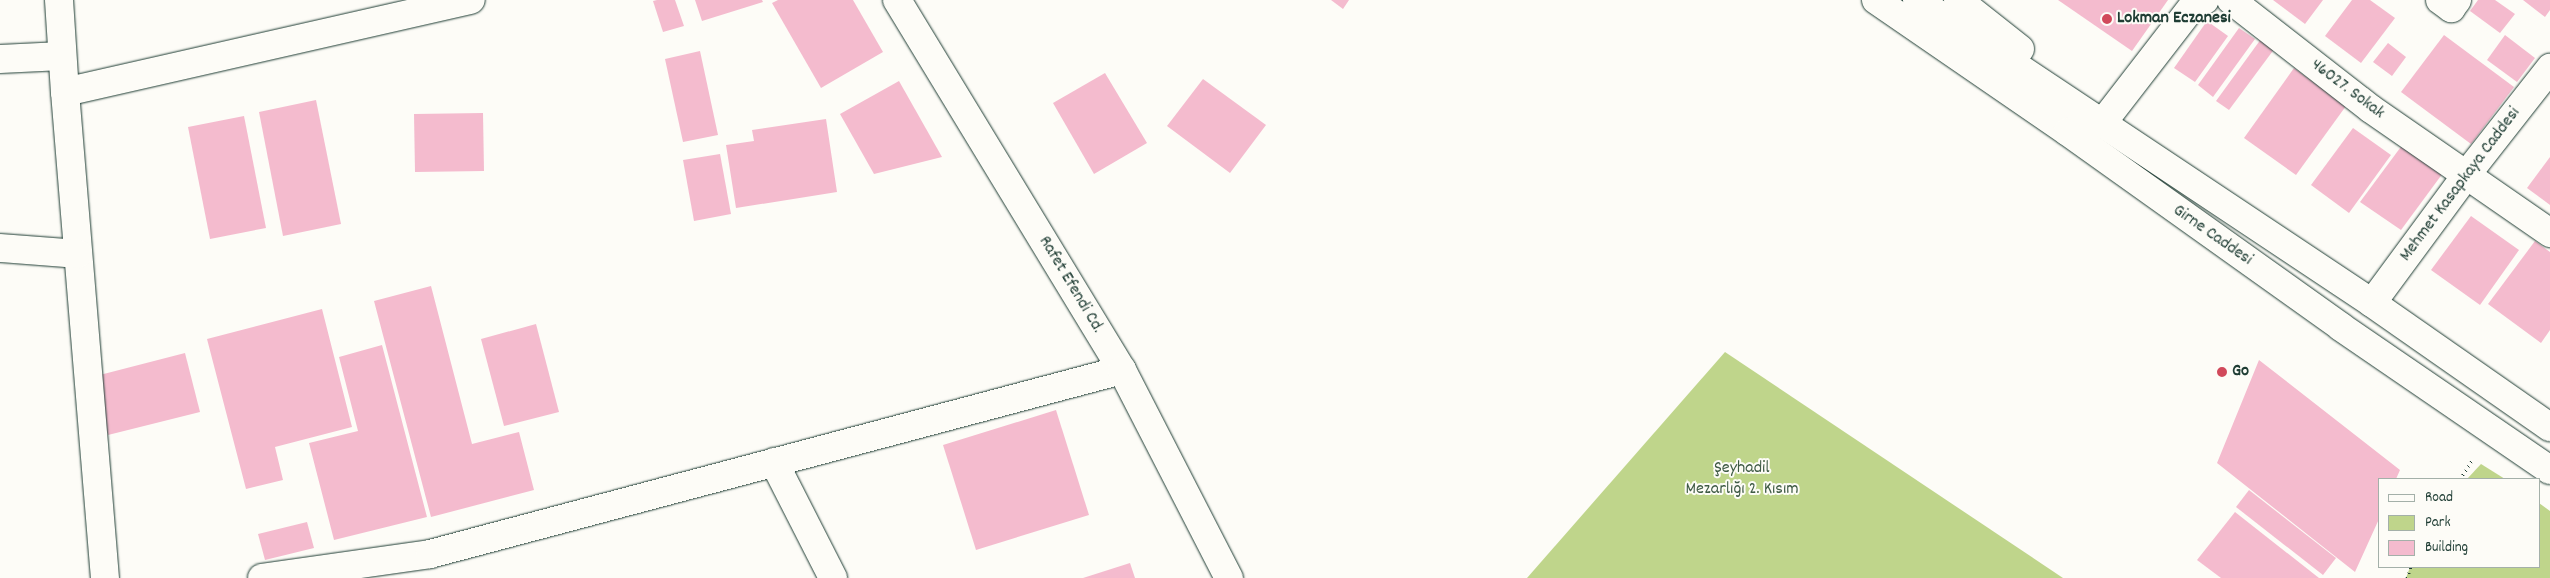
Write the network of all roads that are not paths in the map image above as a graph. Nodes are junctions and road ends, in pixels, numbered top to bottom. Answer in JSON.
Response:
{"nodes":[{"id":1,"x":59,"y":0,"type":"edge"},
{"id":2,"x":471,"y":0,"type":"edge"},
{"id":3,"x":897,"y":0,"type":"edge"},
{"id":4,"x":1876,"y":0,"type":"edge"},
{"id":5,"x":1917,"y":0,"type":"edge"},
{"id":6,"x":1958,"y":0,"type":"edge"},
{"id":7,"x":2205,"y":0,"type":"edge"},
{"id":8,"x":2231,"y":0,"type":"edge"},
{"id":9,"x":2440,"y":0,"type":"edge"},
{"id":10,"x":2457,"y":0,"type":"edge"},
{"id":11,"x":62,"y":56,"type":"junction"},
{"id":12,"x":0,"y":59,"type":"edge"},
{"id":13,"x":2550,"y":68,"type":"edge"},
{"id":14,"x":65,"y":92,"type":"junction"},
{"id":15,"x":2107,"y":117,"type":"junction"},
{"id":16,"x":2164,"y":164,"type":"junction"},
{"id":17,"x":2467,"y":174,"type":"junction"},
{"id":18,"x":2550,"y":233,"type":"edge"},
{"id":19,"x":0,"y":248,"type":"edge"},
{"id":20,"x":78,"y":254,"type":"junction"},
{"id":21,"x":2372,"y":303,"type":"junction"},
{"id":22,"x":1122,"y":370,"type":"junction"},
{"id":23,"x":2550,"y":427,"type":"edge"},
{"id":24,"x":774,"y":462,"type":"junction"},
{"id":25,"x":2550,"y":470,"type":"edge"},
{"id":26,"x":105,"y":578,"type":"edge"},
{"id":27,"x":262,"y":578,"type":"edge"},
{"id":28,"x":833,"y":578,"type":"edge"},
{"id":29,"x":1229,"y":578,"type":"edge"}],
"edges":[{"from":1,"to":11,"type":"street"},
{"from":2,"to":14,"type":"street"},
{"from":3,"to":22,"type":"street","name":"Rafet Efendi Cd."},
{"from":4,"to":25,"type":"street","name":"Girne Caddesi"},
{"from":5,"to":16,"type":"street","name":"Girne Caddesi"},
{"from":6,"to":15,"type":"street","name":"Girne Caddesi"},
{"from":7,"to":15,"type":"street"},
{"from":8,"to":17,"type":"street","name":"46027. Sokak"},
{"from":9,"to":10,"type":"street"},
{"from":11,"to":12,"type":"street"},
{"from":11,"to":14,"type":"street"},
{"from":13,"to":17,"type":"street","name":"Mehmet Kasapkaya Caddesi"},
{"from":14,"to":20,"type":"street"},
{"from":15,"to":16,"type":"street","name":"Girne Caddesi"},
{"from":16,"to":21,"type":"street","name":"Girne Caddesi"},
{"from":17,"to":18,"type":"street","name":"46027. Sokak"},
{"from":17,"to":21,"type":"street","name":"Mehmet Kasapkaya Caddesi"},
{"from":19,"to":20,"type":"street"},
{"from":20,"to":26,"type":"street"},
{"from":21,"to":23,"type":"street","name":"Girne Caddesi"},
{"from":22,"to":24,"type":"street"},
{"from":22,"to":29,"type":"street","name":"Rafet Efendi Cd."},
{"from":24,"to":27,"type":"street"},
{"from":24,"to":28,"type":"street"}]}
